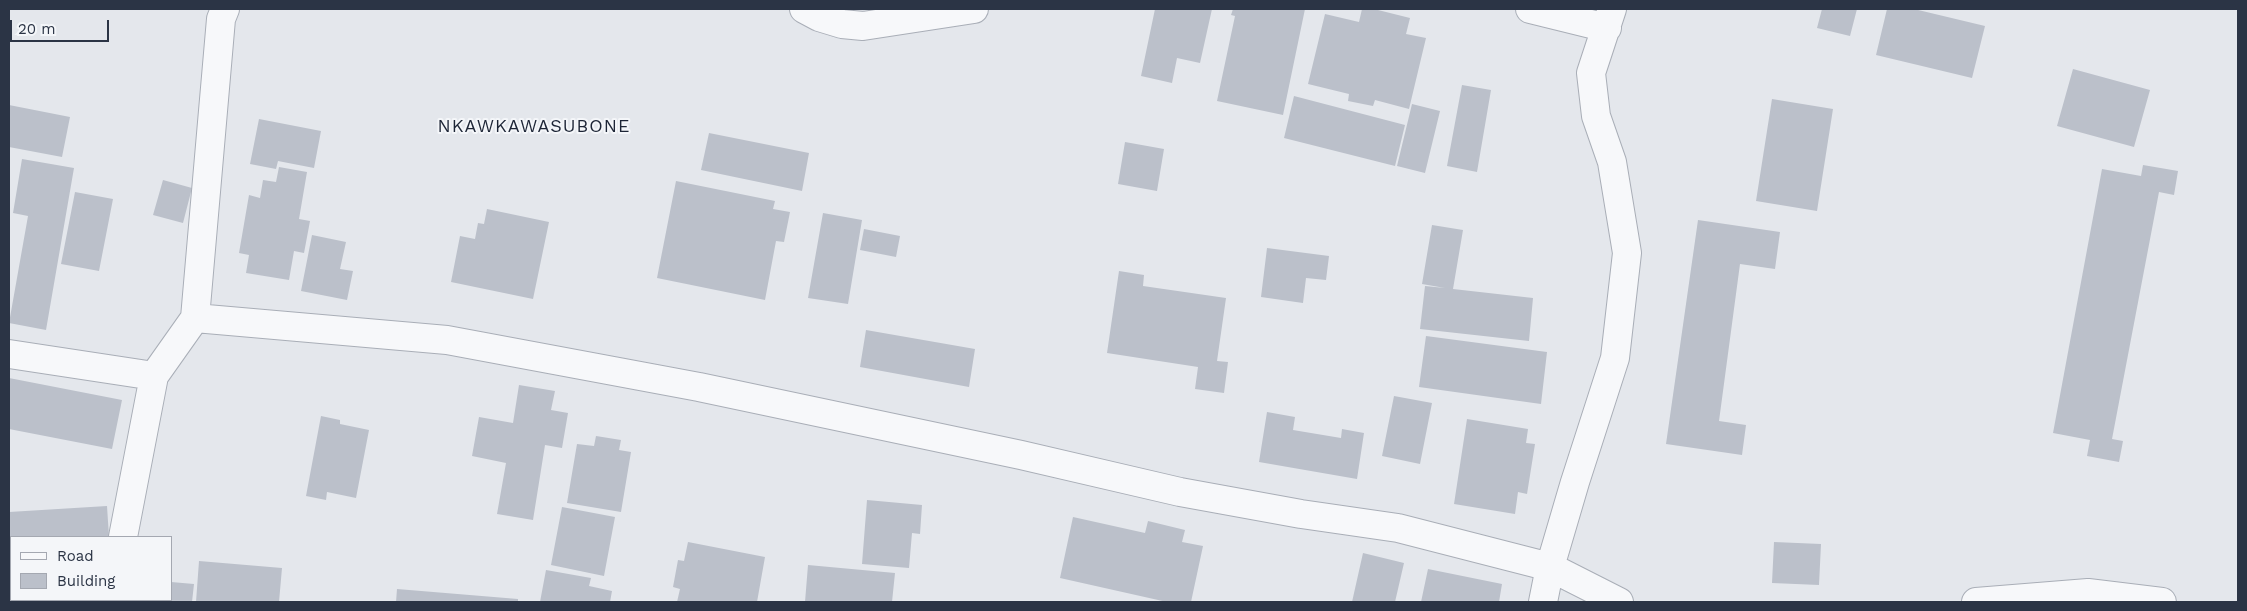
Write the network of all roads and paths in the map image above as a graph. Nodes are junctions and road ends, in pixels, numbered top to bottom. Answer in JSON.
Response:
{"nodes":[{"id":1,"x":225,"y":9,"type":"edge"},
{"id":2,"x":804,"y":9,"type":"edge"},
{"id":3,"x":974,"y":9,"type":"edge"},
{"id":4,"x":1530,"y":9,"type":"edge"},
{"id":5,"x":1609,"y":19,"type":"edge"},
{"id":6,"x":195,"y":318,"type":"junction"},
{"id":7,"x":9,"y":354,"type":"edge"},
{"id":8,"x":154,"y":376,"type":"junction"},
{"id":9,"x":123,"y":536,"type":"edge"},
{"id":10,"x":1550,"y":567,"type":"junction"},
{"id":11,"x":1543,"y":602,"type":"edge"},
{"id":12,"x":1619,"y":602,"type":"edge"},
{"id":13,"x":1976,"y":602,"type":"edge"},
{"id":14,"x":2162,"y":602,"type":"edge"}],
"edges":[{"from":1,"to":6,"type":"street"},
{"from":2,"to":3,"type":"street"},
{"from":4,"to":5,"type":"street"},
{"from":5,"to":10,"type":"street"},
{"from":6,"to":8,"type":"street"},
{"from":6,"to":10,"type":"street"},
{"from":7,"to":8,"type":"street"},
{"from":8,"to":9,"type":"street"},
{"from":10,"to":11,"type":"street"},
{"from":10,"to":12,"type":"street"},
{"from":13,"to":14,"type":"street"}]}
